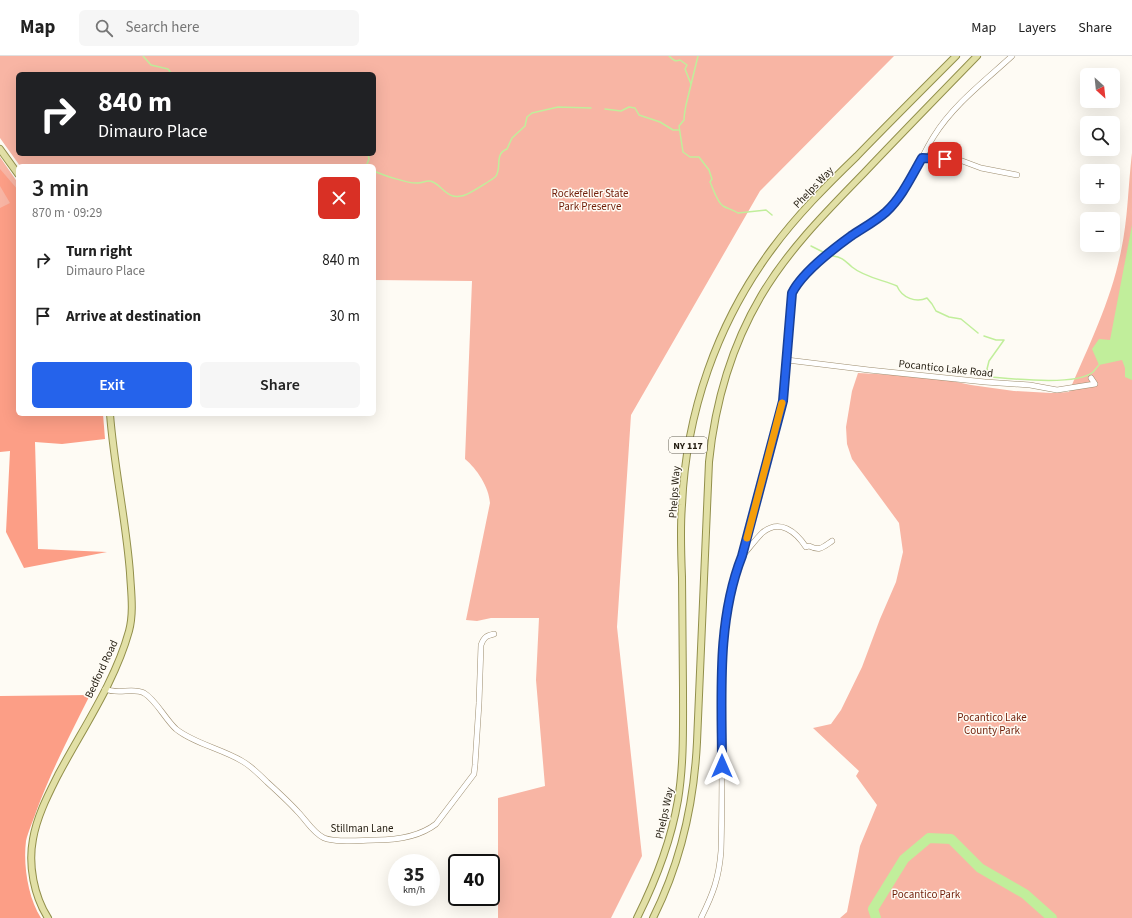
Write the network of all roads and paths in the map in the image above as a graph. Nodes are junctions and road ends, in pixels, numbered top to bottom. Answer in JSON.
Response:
{"nodes":[{"id":1,"x":956,"y":56,"type":"edge"},
{"id":2,"x":977,"y":56,"type":"edge"},
{"id":3,"x":1012,"y":56,"type":"edge"},
{"id":4,"x":0,"y":149,"type":"edge"},
{"id":5,"x":922,"y":158,"type":"junction"},
{"id":6,"x":16,"y":171,"type":"edge"},
{"id":7,"x":1016,"y":175,"type":"dead end"},
{"id":8,"x":787,"y":360,"type":"junction"},
{"id":9,"x":1091,"y":378,"type":"dead end"},
{"id":10,"x":110,"y":416,"type":"edge"},
{"id":11,"x":832,"y":541,"type":"dead end"},
{"id":12,"x":742,"y":556,"type":"junction"},
{"id":13,"x":494,"y":634,"type":"dead end"},
{"id":14,"x":105,"y":689,"type":"junction"},
{"id":15,"x":48,"y":918,"type":"edge"},
{"id":16,"x":637,"y":918,"type":"edge"},
{"id":17,"x":653,"y":918,"type":"edge"},
{"id":18,"x":702,"y":918,"type":"edge"}],
"edges":[{"from":1,"to":16,"type":"main road","name":"Phelps Way","number":"NY 117"},
{"from":2,"to":17,"type":"main road","number":"NY 117"},
{"from":3,"to":5,"type":"street"},
{"from":4,"to":6,"type":"main road"},
{"from":5,"to":7,"type":"street"},
{"from":5,"to":8,"type":"street"},
{"from":8,"to":9,"type":"street","name":"Pocantico Lake Road"},
{"from":8,"to":12,"type":"street"},
{"from":10,"to":14,"type":"main road","name":"Bedford Road"},
{"from":11,"to":12,"type":"street"},
{"from":12,"to":18,"type":"street"},
{"from":13,"to":14,"type":"street","name":"Stillman Lane"},
{"from":14,"to":15,"type":"main road","name":"Bedford Road"}]}
